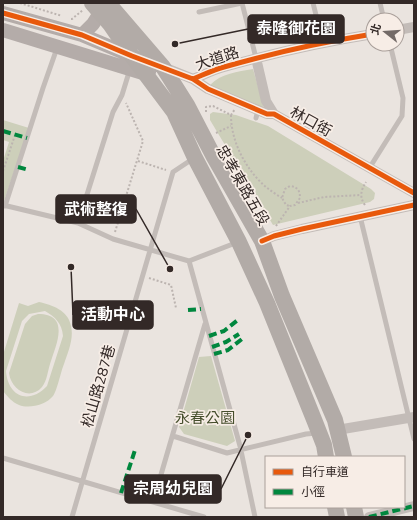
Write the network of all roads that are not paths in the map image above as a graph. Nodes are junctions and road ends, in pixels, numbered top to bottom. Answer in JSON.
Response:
{"nodes":[{"id":1,"x":242,"y":3,"type":"edge"},
{"id":2,"x":313,"y":3,"type":"edge"},
{"id":3,"x":97,"y":8,"type":"edge"},
{"id":4,"x":199,"y":12,"type":"dead end"},
{"id":5,"x":3,"y":13,"type":"edge"},
{"id":6,"x":3,"y":30,"type":"edge"},
{"id":7,"x":82,"y":35,"type":"junction"},
{"id":8,"x":365,"y":35,"type":"edge"},
{"id":9,"x":323,"y":42,"type":"junction"},
{"id":10,"x":58,"y":47,"type":"junction"},
{"id":11,"x":392,"y":52,"type":"edge"},
{"id":12,"x":256,"y":58,"type":"junction"},
{"id":13,"x":131,"y":62,"type":"junction"},
{"id":14,"x":163,"y":67,"type":"junction"},
{"id":15,"x":146,"y":74,"type":"junction"},
{"id":16,"x":193,"y":79,"type":"junction"},
{"id":17,"x":274,"y":114,"type":"junction"},
{"id":18,"x":195,"y":158,"type":"junction"},
{"id":19,"x":370,"y":167,"type":"junction"},
{"id":20,"x":414,"y":193,"type":"edge"},
{"id":21,"x":414,"y":205,"type":"edge"},
{"id":22,"x":4,"y":206,"type":"edge"},
{"id":23,"x":360,"y":216,"type":"junction"},
{"id":24,"x":78,"y":223,"type":"junction"},
{"id":25,"x":267,"y":237,"type":"junction"},
{"id":26,"x":239,"y":242,"type":"junction"},
{"id":27,"x":150,"y":251,"type":"junction"},
{"id":28,"x":189,"y":261,"type":"junction"},
{"id":29,"x":205,"y":323,"type":"junction"},
{"id":30,"x":412,"y":417,"type":"edge"},
{"id":31,"x":337,"y":430,"type":"junction"},
{"id":32,"x":319,"y":433,"type":"junction"},
{"id":33,"x":173,"y":436,"type":"junction"},
{"id":34,"x":414,"y":439,"type":"edge"},
{"id":35,"x":241,"y":449,"type":"junction"},
{"id":36,"x":326,"y":456,"type":"edge"},
{"id":37,"x":344,"y":456,"type":"edge"},
{"id":38,"x":3,"y":458,"type":"edge"},
{"id":39,"x":82,"y":481,"type":"junction"},
{"id":40,"x":153,"y":502,"type":"junction"},
{"id":41,"x":414,"y":506,"type":"edge"},
{"id":42,"x":72,"y":517,"type":"edge"},
{"id":43,"x":204,"y":517,"type":"edge"},
{"id":44,"x":255,"y":517,"type":"edge"},
{"id":45,"x":369,"y":517,"type":"edge"}],
"edges":[{"from":1,"to":4,"type":"lane"},
{"from":1,"to":12,"type":"lane"},
{"from":2,"to":9,"type":"lane"},
{"from":3,"to":7,"type":"street"},
{"from":3,"to":13,"type":"main road","name":"忠孝東路五段"},
{"from":3,"to":14,"type":"main road","name":"忠孝東路五段"},
{"from":5,"to":7,"type":"street"},
{"from":6,"to":10,"type":"street"},
{"from":7,"to":13,"type":"street"},
{"from":8,"to":9,"type":"street","name":"大道路"},
{"from":9,"to":12,"type":"street","name":"大道路"},
{"from":10,"to":13,"type":"street"},
{"from":10,"to":22,"type":"lane"},
{"from":11,"to":19,"type":"lane"},
{"from":12,"to":16,"type":"street","name":"大道路"},
{"from":12,"to":17,"type":"street","name":"林口街"},
{"from":13,"to":14,"type":"street"},
{"from":13,"to":15,"type":"main road","name":"忠孝東路五段"},
{"from":13,"to":24,"type":"lane"},
{"from":14,"to":15,"type":"street"},
{"from":14,"to":16,"type":"street","name":"大道路"},
{"from":14,"to":25,"type":"main road","name":"忠孝東路五段"},
{"from":15,"to":18,"type":"main road","name":"忠孝東路五段"},
{"from":16,"to":17,"type":"street","name":"林口街"},
{"from":17,"to":19,"type":"street","name":"林口街"},
{"from":18,"to":26,"type":"main road","name":"忠孝東路五段"},
{"from":18,"to":27,"type":"lane","name":"松山路287巷"},
{"from":19,"to":20,"type":"street","name":"林口街"},
{"from":21,"to":23,"type":"street"},
{"from":22,"to":24,"type":"lane"},
{"from":23,"to":25,"type":"street"},
{"from":23,"to":30,"type":"lane"},
{"from":24,"to":27,"type":"lane"},
{"from":25,"to":31,"type":"main road","name":"忠孝東路五段"},
{"from":26,"to":28,"type":"lane"},
{"from":26,"to":32,"type":"main road","name":"忠孝東路五段"},
{"from":27,"to":28,"type":"lane"},
{"from":27,"to":39,"type":"lane","name":"松山路287巷"},
{"from":28,"to":29,"type":"lane"},
{"from":29,"to":33,"type":"lane"},
{"from":29,"to":35,"type":"lane"},
{"from":30,"to":31,"type":"street"},
{"from":30,"to":34,"type":"lane"},
{"from":31,"to":32,"type":"main road"},
{"from":31,"to":37,"type":"main road","name":"忠孝東路五段"},
{"from":32,"to":35,"type":"lane"},
{"from":32,"to":36,"type":"main road","name":"忠孝東路五段"},
{"from":33,"to":35,"type":"lane"},
{"from":33,"to":40,"type":"lane"},
{"from":35,"to":44,"type":"lane"},
{"from":38,"to":39,"type":"lane"},
{"from":39,"to":40,"type":"lane"},
{"from":39,"to":42,"type":"lane","name":"松山路287巷"},
{"from":40,"to":43,"type":"lane"},
{"from":41,"to":45,"type":"street"}]}
